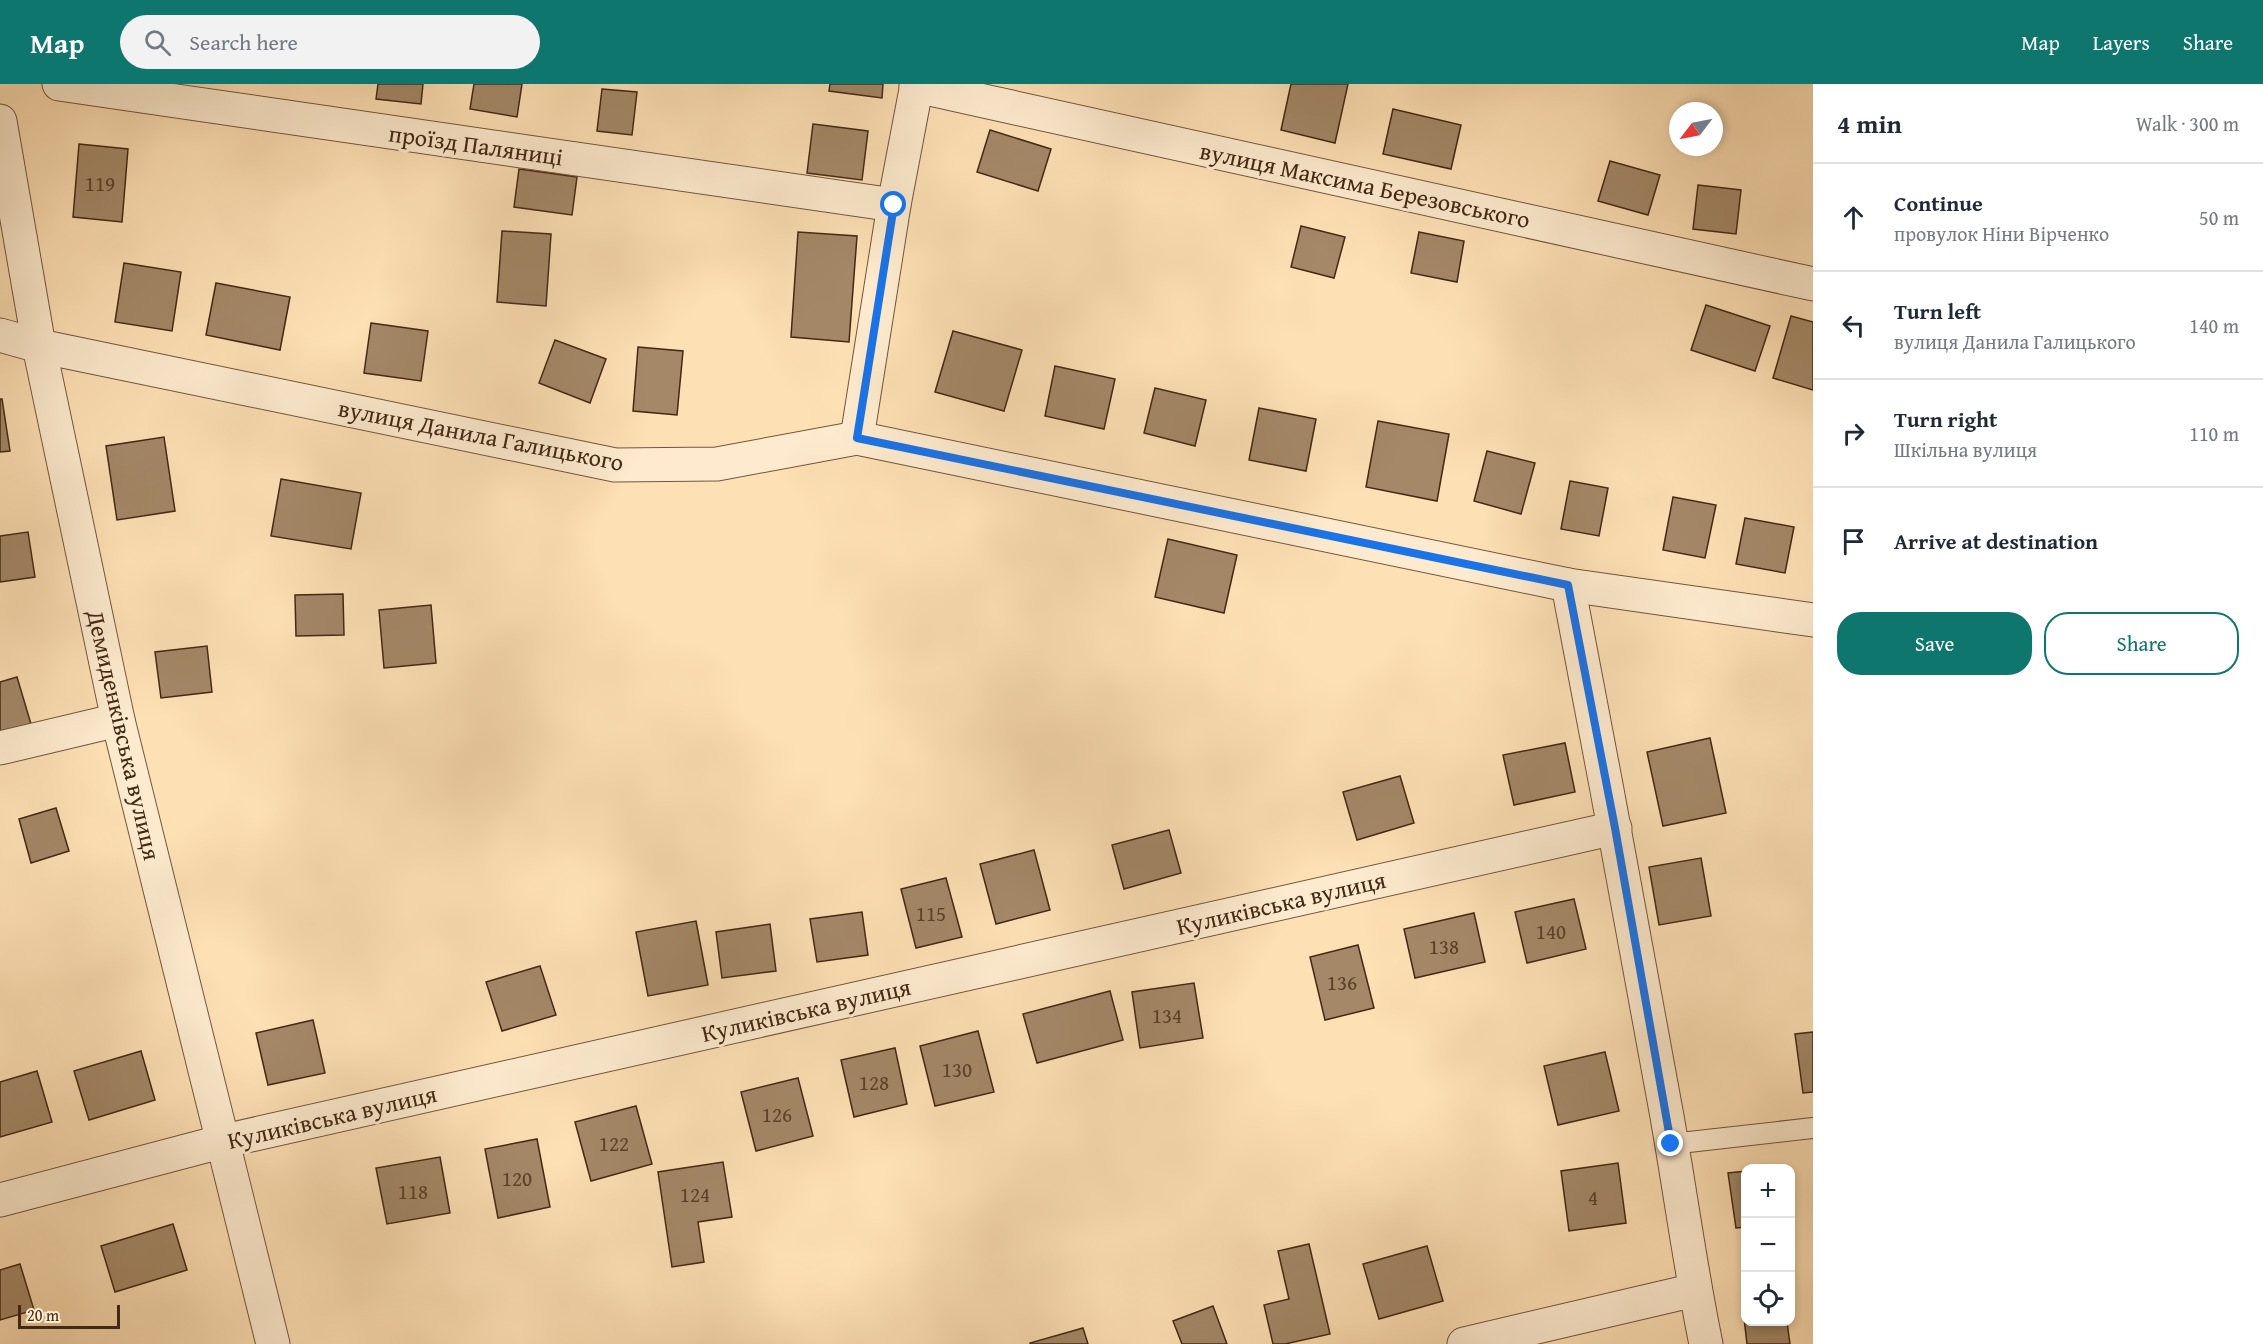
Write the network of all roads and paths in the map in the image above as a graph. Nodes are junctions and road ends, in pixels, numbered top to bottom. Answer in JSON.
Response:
{"nodes":[{"id":1,"x":59,"y":84,"type":"edge"},
{"id":2,"x":917,"y":85,"type":"edge"},
{"id":3,"x":0,"y":121,"type":"edge"},
{"id":4,"x":894,"y":205,"type":"junction"},
{"id":5,"x":1813,"y":284,"type":"edge"},
{"id":6,"x":0,"y":335,"type":"edge"},
{"id":7,"x":39,"y":346,"type":"junction"},
{"id":8,"x":857,"y":438,"type":"junction"},
{"id":9,"x":1568,"y":585,"type":"junction"},
{"id":10,"x":1813,"y":619,"type":"edge"},
{"id":11,"x":118,"y":720,"type":"junction"},
{"id":12,"x":0,"y":748,"type":"edge"},
{"id":13,"x":1615,"y":828,"type":"junction"},
{"id":14,"x":1813,"y":1128,"type":"edge"},
{"id":15,"x":224,"y":1141,"type":"junction"},
{"id":16,"x":1671,"y":1144,"type":"junction"},
{"id":17,"x":0,"y":1200,"type":"edge"},
{"id":18,"x":1695,"y":1290,"type":"junction"},
{"id":19,"x":273,"y":1344,"type":"edge"},
{"id":20,"x":1464,"y":1344,"type":"edge"},
{"id":21,"x":1706,"y":1344,"type":"edge"}],
"edges":[{"from":1,"to":4,"type":"street","name":"проїзд Паляниці"},
{"from":2,"to":4,"type":"street"},
{"from":2,"to":5,"type":"street","name":"вулиця Максима Березовського"},
{"from":3,"to":7,"type":"street","name":"Демиденківська вулиця"},
{"from":4,"to":8,"type":"street"},
{"from":6,"to":7,"type":"street","name":"вулиця Данила Галицького"},
{"from":7,"to":8,"type":"street","name":"вулиця Данила Галицького"},
{"from":7,"to":11,"type":"street","name":"Демиденківська вулиця"},
{"from":8,"to":9,"type":"street","name":"вулиця Данила Галицького"},
{"from":9,"to":10,"type":"street","name":"вулиця Данила Галицького"},
{"from":9,"to":13,"type":"street"},
{"from":11,"to":12,"type":"street"},
{"from":11,"to":15,"type":"street","name":"Демиденківська вулиця"},
{"from":13,"to":15,"type":"street","name":"Куликівська вулиця"},
{"from":13,"to":16,"type":"street"},
{"from":14,"to":16,"type":"lane"},
{"from":15,"to":17,"type":"street","name":"Куликівська вулиця"},
{"from":15,"to":19,"type":"street","name":"Демиденківська вулиця"},
{"from":16,"to":18,"type":"street"},
{"from":18,"to":20,"type":"street"},
{"from":18,"to":21,"type":"street"}]}
